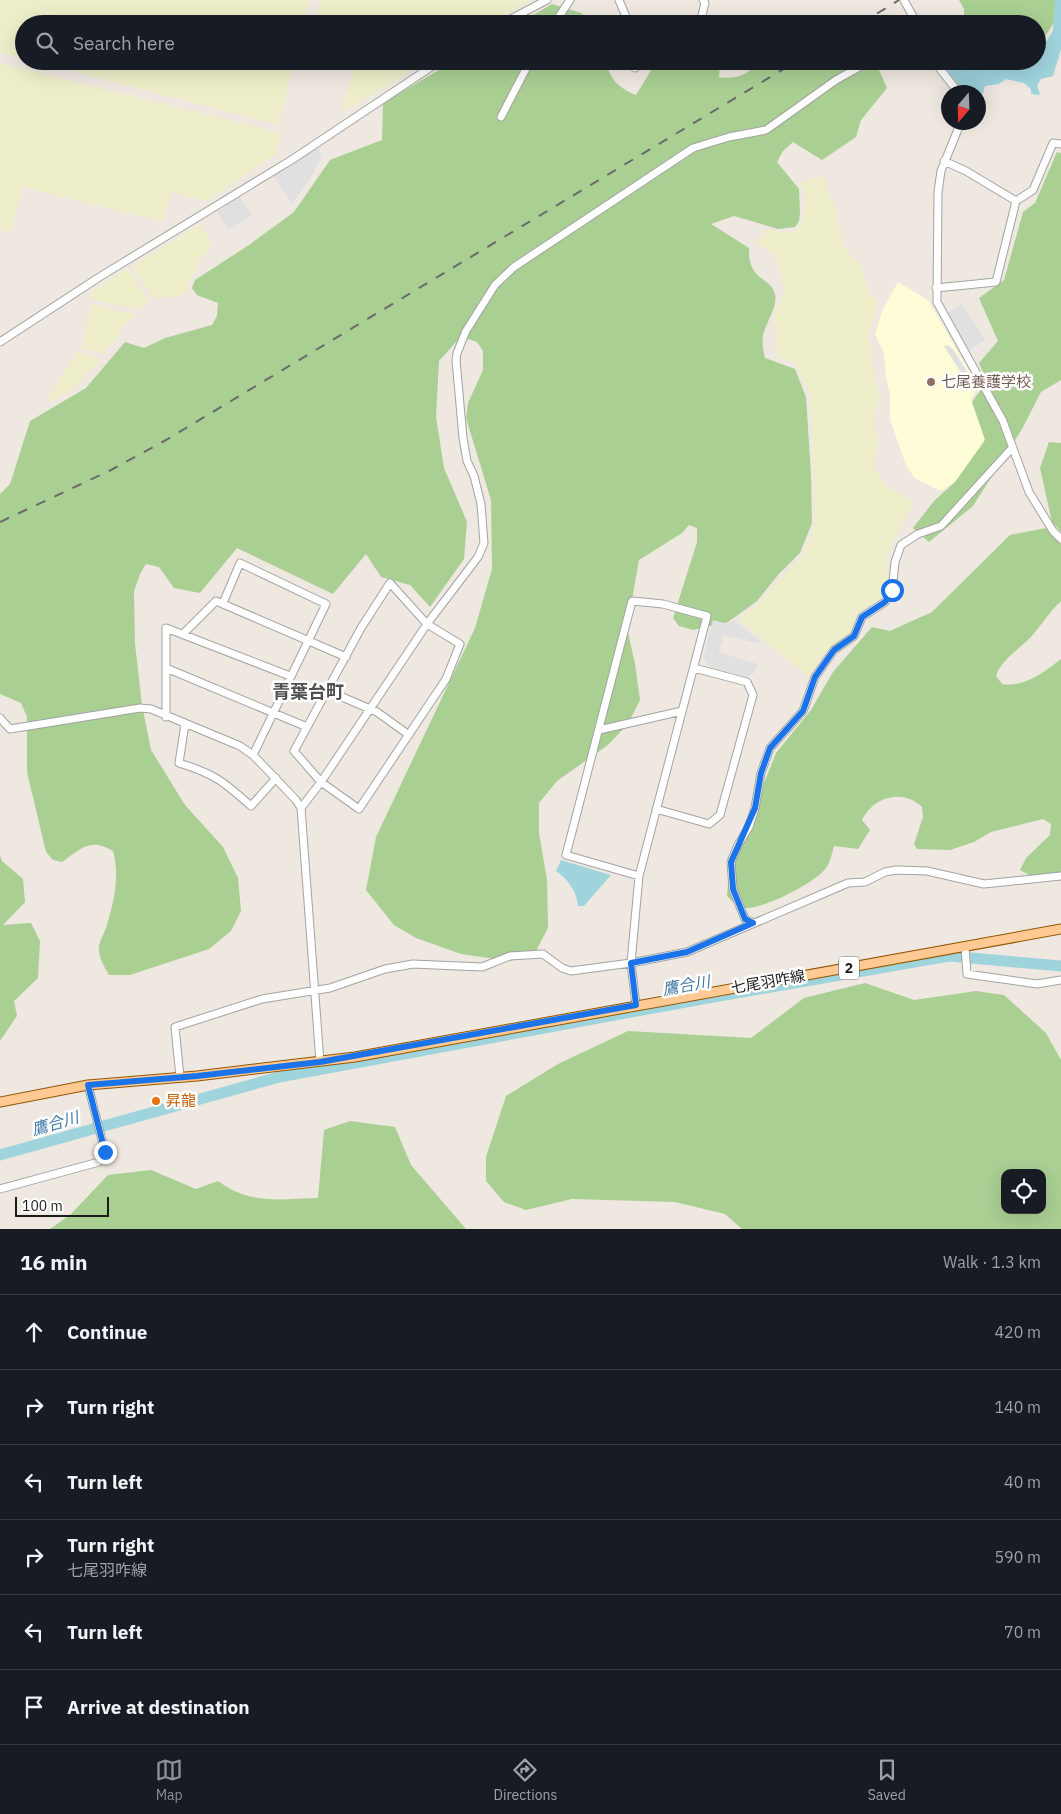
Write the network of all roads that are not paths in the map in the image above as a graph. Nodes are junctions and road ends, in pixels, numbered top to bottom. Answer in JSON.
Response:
{"nodes":[{"id":1,"x":546,"y":0,"type":"edge"},
{"id":2,"x":570,"y":0,"type":"edge"},
{"id":3,"x":618,"y":0,"type":"edge"},
{"id":4,"x":703,"y":0,"type":"edge"},
{"id":5,"x":904,"y":0,"type":"edge"},
{"id":6,"x":518,"y":15,"type":"edge"},
{"id":7,"x":560,"y":15,"type":"edge"},
{"id":8,"x":625,"y":15,"type":"edge"},
{"id":9,"x":701,"y":15,"type":"edge"},
{"id":10,"x":912,"y":15,"type":"edge"},
{"id":11,"x":426,"y":70,"type":"edge"},
{"id":12,"x":526,"y":70,"type":"edge"},
{"id":13,"x":854,"y":70,"type":"edge"},
{"id":14,"x":941,"y":70,"type":"edge"},
{"id":15,"x":953,"y":85,"type":"edge"},
{"id":16,"x":502,"y":117,"type":"dead end"},
{"id":17,"x":958,"y":130,"type":"edge"},
{"id":18,"x":1061,"y":144,"type":"edge"},
{"id":19,"x":944,"y":162,"type":"junction"},
{"id":20,"x":1016,"y":201,"type":"junction"},
{"id":21,"x":936,"y":288,"type":"junction"},
{"id":22,"x":0,"y":342,"type":"edge"},
{"id":23,"x":1012,"y":448,"type":"junction"},
{"id":24,"x":1061,"y":539,"type":"edge"},
{"id":25,"x":223,"y":603,"type":"junction"},
{"id":26,"x":427,"y":624,"type":"junction"},
{"id":27,"x":184,"y":634,"type":"junction"},
{"id":28,"x":308,"y":641,"type":"junction"},
{"id":29,"x":346,"y":657,"type":"junction"},
{"id":30,"x":166,"y":668,"type":"junction"},
{"id":31,"x":694,"y":668,"type":"junction"},
{"id":32,"x":290,"y":676,"type":"junction"},
{"id":33,"x":326,"y":690,"type":"junction"},
{"id":34,"x":370,"y":709,"type":"junction"},
{"id":35,"x":272,"y":711,"type":"junction"},
{"id":36,"x":682,"y":711,"type":"junction"},
{"id":37,"x":166,"y":716,"type":"junction"},
{"id":38,"x":0,"y":718,"type":"edge"},
{"id":39,"x":184,"y":724,"type":"junction"},
{"id":40,"x":308,"y":727,"type":"junction"},
{"id":41,"x":600,"y":730,"type":"junction"},
{"id":42,"x":409,"y":734,"type":"junction"},
{"id":43,"x":253,"y":755,"type":"junction"},
{"id":44,"x":276,"y":778,"type":"junction"},
{"id":45,"x":321,"y":782,"type":"junction"},
{"id":46,"x":301,"y":808,"type":"junction"},
{"id":47,"x":656,"y":809,"type":"junction"},
{"id":48,"x":639,"y":876,"type":"junction"},
{"id":49,"x":1061,"y":876,"type":"edge"},
{"id":50,"x":753,"y":923,"type":"junction"},
{"id":51,"x":1061,"y":929,"type":"edge"},
{"id":52,"x":965,"y":947,"type":"junction"},
{"id":53,"x":631,"y":963,"type":"junction"},
{"id":54,"x":1061,"y":980,"type":"edge"},
{"id":55,"x":314,"y":991,"type":"junction"},
{"id":56,"x":636,"y":1005,"type":"junction"},
{"id":57,"x":320,"y":1062,"type":"junction"},
{"id":58,"x":180,"y":1077,"type":"junction"},
{"id":59,"x":88,"y":1085,"type":"junction"},
{"id":60,"x":0,"y":1102,"type":"edge"},
{"id":61,"x":0,"y":1189,"type":"edge"}],
"edges":[{"from":1,"to":6,"type":"street"},
{"from":2,"to":7,"type":"street"},
{"from":3,"to":8,"type":"street"},
{"from":4,"to":9,"type":"street"},
{"from":5,"to":10,"type":"street"},
{"from":11,"to":22,"type":"street"},
{"from":12,"to":16,"type":"street"},
{"from":13,"to":26,"type":"street"},
{"from":14,"to":15,"type":"street"},
{"from":17,"to":19,"type":"street"},
{"from":18,"to":20,"type":"street"},
{"from":19,"to":20,"type":"street"},
{"from":19,"to":21,"type":"street"},
{"from":20,"to":21,"type":"street"},
{"from":21,"to":23,"type":"street"},
{"from":23,"to":24,"type":"street"},
{"from":23,"to":50,"type":"street"},
{"from":25,"to":27,"type":"street"},
{"from":25,"to":28,"type":"street"},
{"from":25,"to":28,"type":"street"},
{"from":26,"to":29,"type":"street"},
{"from":26,"to":34,"type":"street"},
{"from":26,"to":42,"type":"street"},
{"from":27,"to":30,"type":"street"},
{"from":27,"to":32,"type":"street"},
{"from":28,"to":29,"type":"street"},
{"from":28,"to":32,"type":"street"},
{"from":29,"to":33,"type":"street"},
{"from":30,"to":35,"type":"street"},
{"from":30,"to":37,"type":"street"},
{"from":31,"to":36,"type":"street"},
{"from":31,"to":41,"type":"street"},
{"from":31,"to":47,"type":"street"},
{"from":32,"to":35,"type":"street"},
{"from":33,"to":34,"type":"street"},
{"from":33,"to":40,"type":"street"},
{"from":34,"to":42,"type":"street"},
{"from":34,"to":45,"type":"street"},
{"from":35,"to":40,"type":"street"},
{"from":35,"to":43,"type":"street"},
{"from":36,"to":41,"type":"street"},
{"from":36,"to":47,"type":"street"},
{"from":37,"to":38,"type":"street"},
{"from":37,"to":39,"type":"street"},
{"from":39,"to":43,"type":"street"},
{"from":39,"to":44,"type":"street"},
{"from":40,"to":45,"type":"street"},
{"from":41,"to":48,"type":"street"},
{"from":42,"to":45,"type":"street"},
{"from":43,"to":44,"type":"street"},
{"from":44,"to":46,"type":"street"},
{"from":45,"to":46,"type":"street"},
{"from":46,"to":55,"type":"street"},
{"from":47,"to":48,"type":"street"},
{"from":48,"to":53,"type":"street"},
{"from":49,"to":50,"type":"street"},
{"from":50,"to":53,"type":"street"},
{"from":51,"to":52,"type":"main road","name":"七尾羽咋線","number":"2"},
{"from":52,"to":54,"type":"street"},
{"from":52,"to":56,"type":"main road","name":"七尾羽咋線","number":"2"},
{"from":53,"to":55,"type":"street"},
{"from":53,"to":56,"type":"street"},
{"from":55,"to":57,"type":"street"},
{"from":55,"to":58,"type":"street"},
{"from":56,"to":57,"type":"main road","name":"七尾羽咋線","number":"2"},
{"from":57,"to":58,"type":"main road","name":"七尾羽咋線","number":"2"},
{"from":58,"to":59,"type":"main road","name":"七尾羽咋線","number":"2"},
{"from":59,"to":60,"type":"main road","name":"七尾羽咋線","number":"2"},
{"from":59,"to":61,"type":"street"}]}
